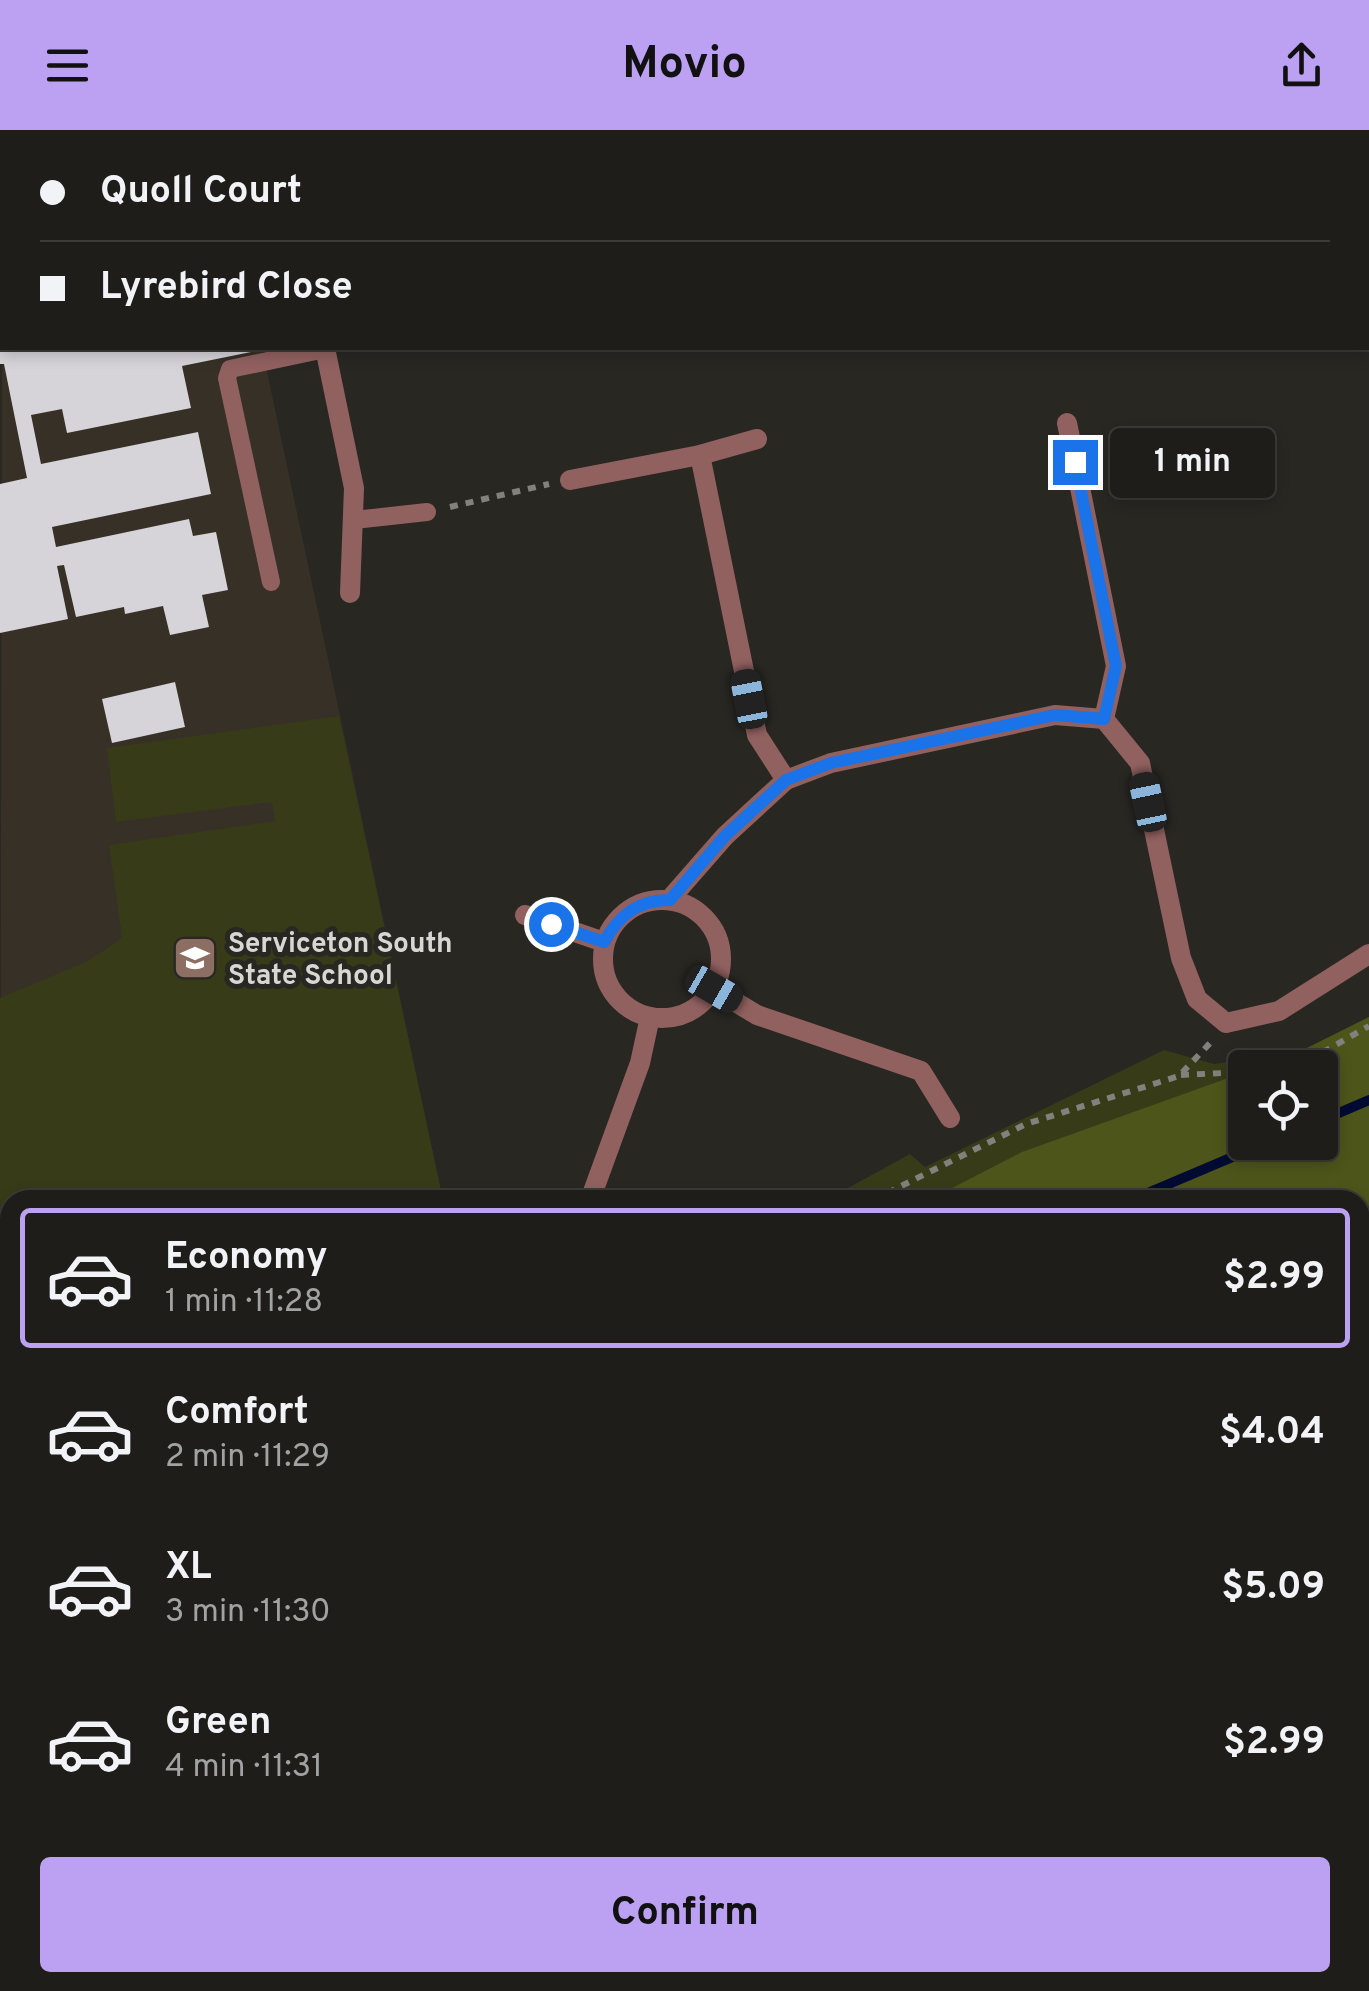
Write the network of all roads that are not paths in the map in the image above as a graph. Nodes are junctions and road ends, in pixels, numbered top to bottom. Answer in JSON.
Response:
{"nodes":[{"id":1,"x":316,"y":350,"type":"edge"},
{"id":2,"x":325,"y":350,"type":"edge"},
{"id":3,"x":1067,"y":423,"type":"dead end"},
{"id":4,"x":757,"y":439,"type":"dead end"},
{"id":5,"x":700,"y":455,"type":"junction"},
{"id":6,"x":570,"y":480,"type":"road end"},
{"id":7,"x":428,"y":512,"type":"road end"},
{"id":8,"x":354,"y":520,"type":"junction"},
{"id":9,"x":271,"y":582,"type":"dead end"},
{"id":10,"x":350,"y":593,"type":"dead end"},
{"id":11,"x":1104,"y":719,"type":"junction"},
{"id":12,"x":786,"y":780,"type":"junction"},
{"id":13,"x":670,"y":900,"type":"junction"},
{"id":14,"x":525,"y":915,"type":"dead end"},
{"id":15,"x":604,"y":942,"type":"junction"},
{"id":16,"x":1369,"y":954,"type":"edge"},
{"id":17,"x":714,"y":989,"type":"junction"},
{"id":18,"x":650,"y":1018,"type":"junction"},
{"id":19,"x":950,"y":1118,"type":"dead end"},
{"id":20,"x":594,"y":1190,"type":"edge"}],
"edges":[{"from":1,"to":9,"type":"lane"},
{"from":2,"to":8,"type":"street"},
{"from":3,"to":11,"type":"street"},
{"from":4,"to":5,"type":"street"},
{"from":5,"to":6,"type":"street"},
{"from":5,"to":12,"type":"street"},
{"from":7,"to":8,"type":"lane"},
{"from":8,"to":10,"type":"street"},
{"from":11,"to":12,"type":"street"},
{"from":11,"to":16,"type":"street"},
{"from":12,"to":13,"type":"street"},
{"from":13,"to":15,"type":"street"},
{"from":13,"to":17,"type":"street"},
{"from":14,"to":15,"type":"street"},
{"from":15,"to":18,"type":"street"},
{"from":17,"to":18,"type":"street"},
{"from":17,"to":19,"type":"street"},
{"from":18,"to":20,"type":"street"}]}
